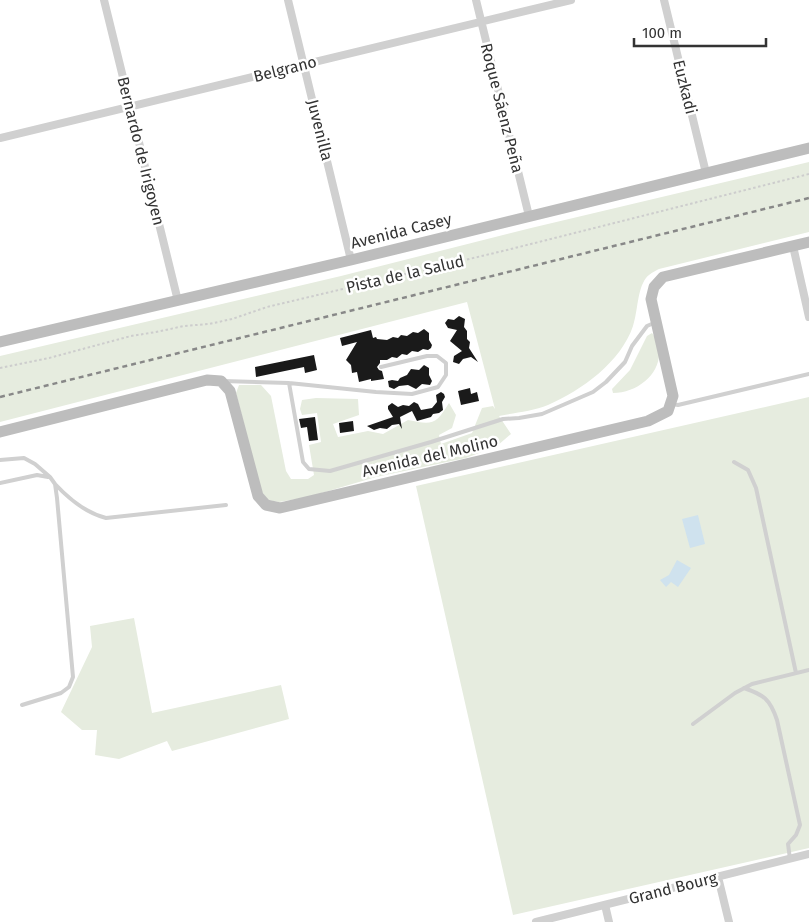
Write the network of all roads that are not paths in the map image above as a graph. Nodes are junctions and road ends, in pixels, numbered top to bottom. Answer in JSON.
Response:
{"nodes":[{"id":1,"x":104,"y":0,"type":"edge"},
{"id":2,"x":288,"y":0,"type":"edge"},
{"id":3,"x":476,"y":0,"type":"edge"},
{"id":4,"x":571,"y":0,"type":"edge"},
{"id":5,"x":664,"y":0,"type":"edge"},
{"id":6,"x":481,"y":22,"type":"junction"},
{"id":7,"x":304,"y":65,"type":"junction"},
{"id":8,"x":130,"y":107,"type":"junction"},
{"id":9,"x":0,"y":138,"type":"edge"},
{"id":10,"x":809,"y":148,"type":"edge"},
{"id":11,"x":706,"y":173,"type":"junction"},
{"id":12,"x":529,"y":216,"type":"junction"},
{"id":13,"x":809,"y":242,"type":"edge"},
{"id":14,"x":793,"y":246,"type":"junction"},
{"id":15,"x":351,"y":260,"type":"junction"},
{"id":16,"x":178,"y":301,"type":"junction"},
{"id":17,"x":809,"y":317,"type":"edge"},
{"id":18,"x":656,"y":322,"type":"junction"},
{"id":19,"x":0,"y":342,"type":"edge"},
{"id":20,"x":381,"y":367,"type":"dead end"},
{"id":21,"x":809,"y":374,"type":"edge"},
{"id":22,"x":221,"y":381,"type":"junction"},
{"id":23,"x":289,"y":383,"type":"junction"},
{"id":24,"x":670,"y":404,"type":"junction"},
{"id":25,"x":0,"y":432,"type":"edge"},
{"id":26,"x":0,"y":460,"type":"edge"},
{"id":27,"x":734,"y":462,"type":"dead end"},
{"id":28,"x":50,"y":477,"type":"junction"},
{"id":29,"x":0,"y":483,"type":"edge"},
{"id":30,"x":55,"y":484,"type":"junction"},
{"id":31,"x":226,"y":505,"type":"dead end"},
{"id":32,"x":809,"y":670,"type":"edge"},
{"id":33,"x":796,"y":673,"type":"junction"},
{"id":34,"x":744,"y":688,"type":"junction"},
{"id":35,"x":22,"y":705,"type":"dead end"},
{"id":36,"x":693,"y":724,"type":"dead end"},
{"id":37,"x":809,"y":854,"type":"edge"},
{"id":38,"x":790,"y":859,"type":"junction"},
{"id":39,"x":718,"y":877,"type":"junction"},
{"id":40,"x":605,"y":905,"type":"junction"},
{"id":41,"x":536,"y":922,"type":"edge"},
{"id":42,"x":609,"y":922,"type":"edge"},
{"id":43,"x":729,"y":922,"type":"edge"}],
"edges":[{"from":1,"to":8,"type":"street","name":"Bernardo de Irigoyen"},
{"from":2,"to":7,"type":"street","name":"Juvenilla"},
{"from":3,"to":6,"type":"street","name":"Roque Sáenz Peña"},
{"from":4,"to":6,"type":"street","name":"Belgrano"},
{"from":5,"to":11,"type":"street","name":"Euzkadi"},
{"from":6,"to":7,"type":"street","name":"Belgrano"},
{"from":6,"to":12,"type":"street","name":"Roque Sáenz Peña"},
{"from":7,"to":8,"type":"street","name":"Belgrano"},
{"from":7,"to":15,"type":"street","name":"Juvenilla"},
{"from":8,"to":9,"type":"street","name":"Belgrano"},
{"from":8,"to":16,"type":"street","name":"Bernardo de Irigoyen"},
{"from":10,"to":11,"type":"street","name":"Avenida Casey"},
{"from":11,"to":12,"type":"street","name":"Avenida Casey"},
{"from":12,"to":15,"type":"street","name":"Avenida Casey"},
{"from":13,"to":14,"type":"street"},
{"from":14,"to":17,"type":"street"},
{"from":14,"to":18,"type":"street"},
{"from":15,"to":16,"type":"street","name":"Avenida Casey"},
{"from":16,"to":19,"type":"street","name":"Avenida Casey"},
{"from":18,"to":23,"type":"lane"},
{"from":18,"to":24,"type":"street"},
{"from":20,"to":23,"type":"lane"},
{"from":21,"to":24,"type":"lane"},
{"from":22,"to":23,"type":"lane"},
{"from":22,"to":24,"type":"street","name":"Avenida del Molino"},
{"from":22,"to":25,"type":"street"},
{"from":26,"to":28,"type":"lane"},
{"from":27,"to":33,"type":"lane"},
{"from":28,"to":29,"type":"lane"},
{"from":28,"to":30,"type":"lane"},
{"from":30,"to":31,"type":"lane"},
{"from":30,"to":35,"type":"lane"},
{"from":32,"to":33,"type":"lane"},
{"from":33,"to":34,"type":"lane"},
{"from":34,"to":36,"type":"lane"},
{"from":34,"to":38,"type":"lane"},
{"from":37,"to":38,"type":"street","name":"Grand Bourg"},
{"from":38,"to":39,"type":"street","name":"Grand Bourg"},
{"from":39,"to":40,"type":"street","name":"Grand Bourg"},
{"from":39,"to":43,"type":"street"},
{"from":40,"to":41,"type":"street","name":"Grand Bourg"},
{"from":40,"to":42,"type":"street"}]}
